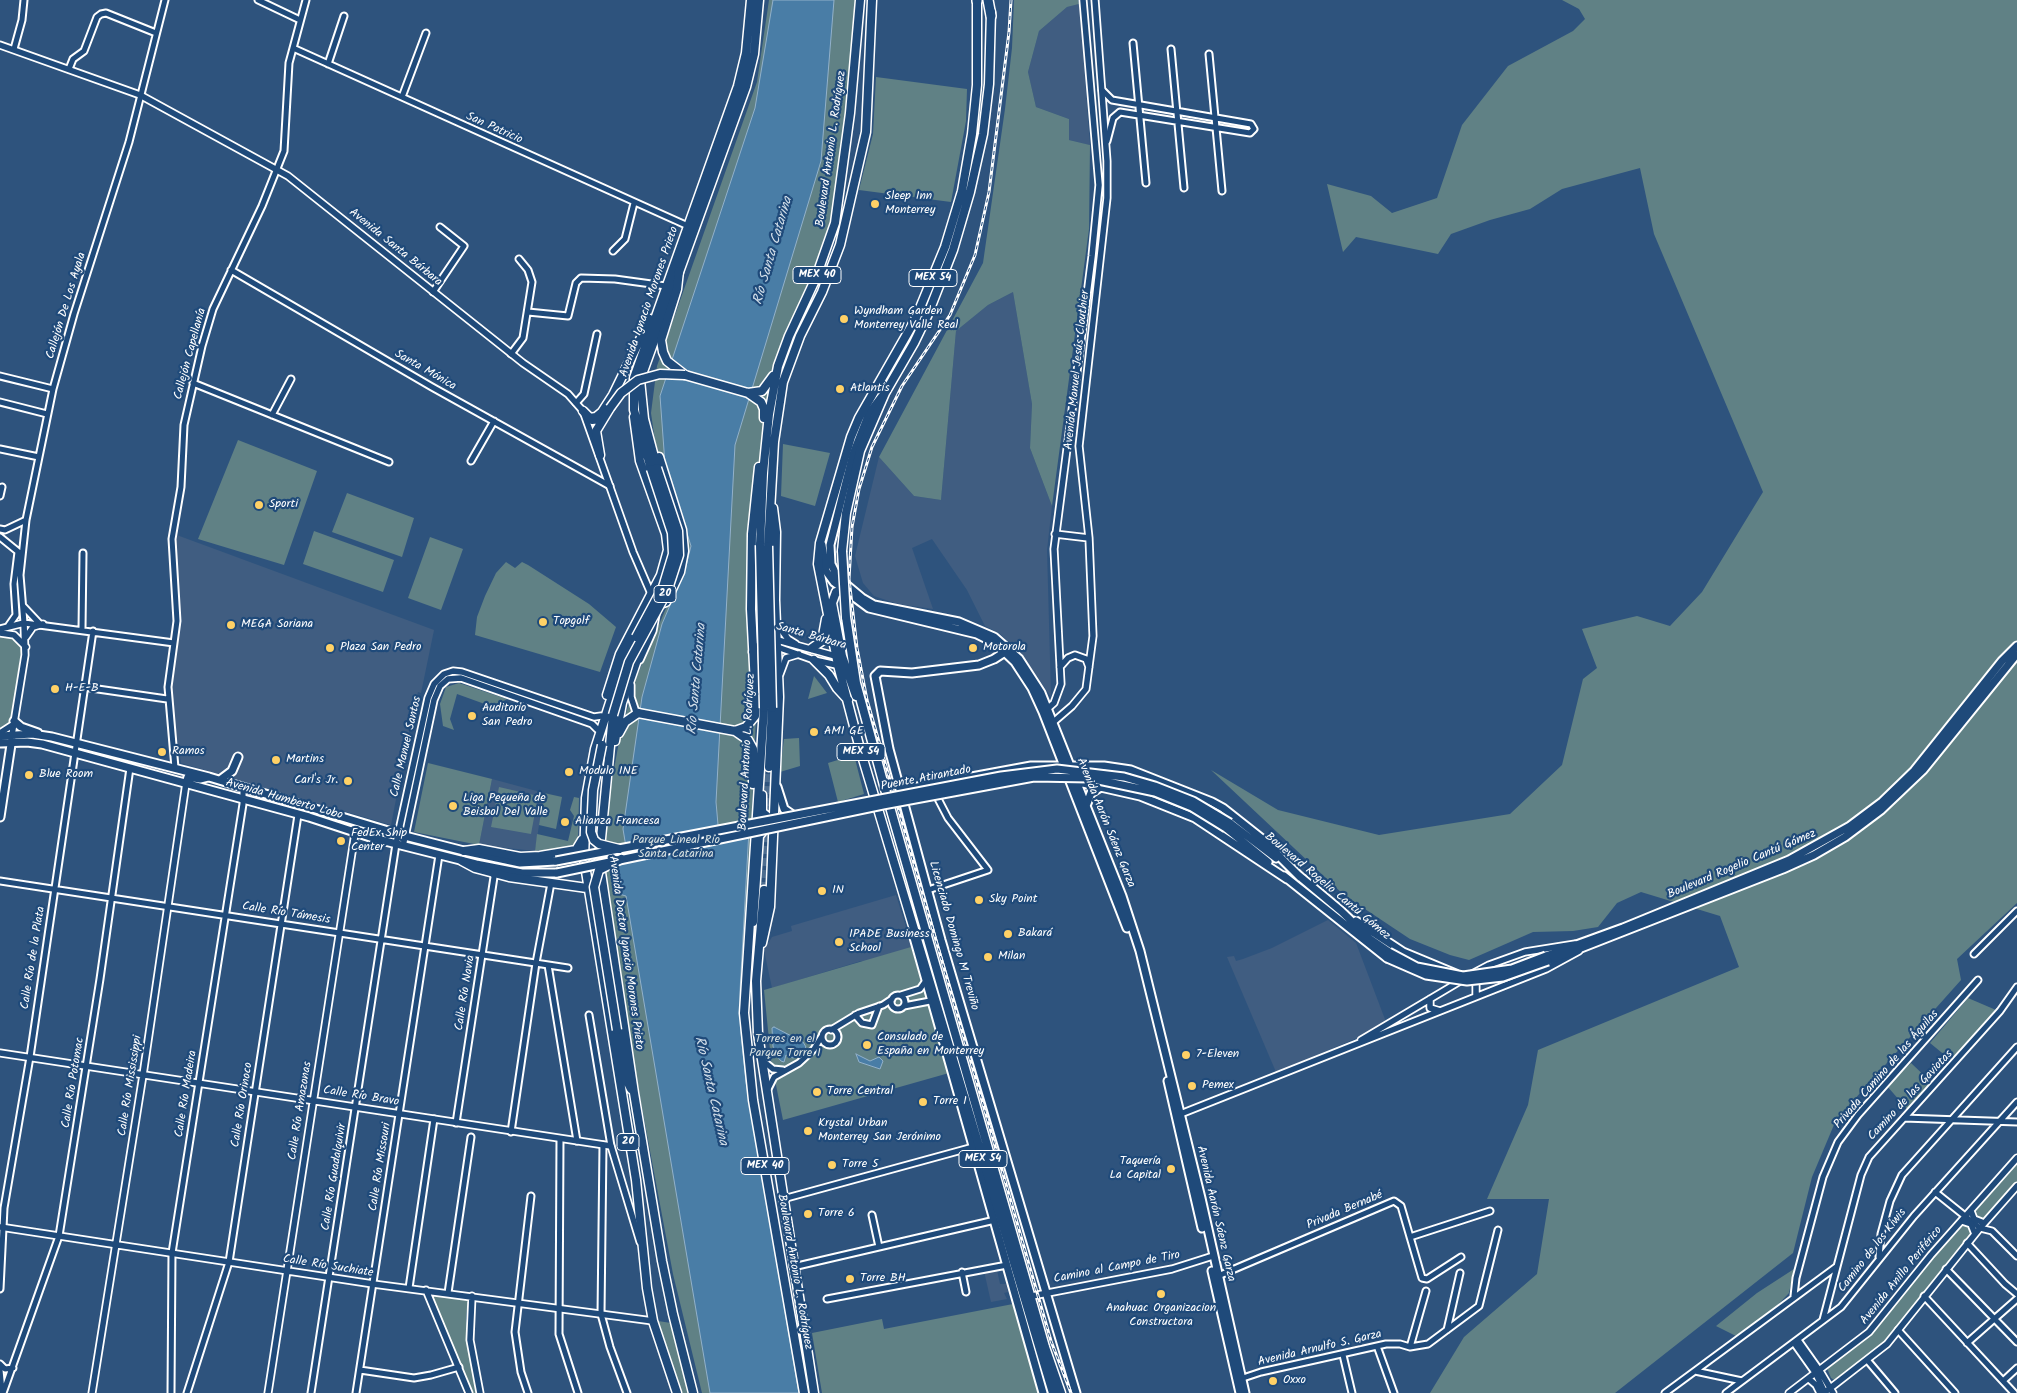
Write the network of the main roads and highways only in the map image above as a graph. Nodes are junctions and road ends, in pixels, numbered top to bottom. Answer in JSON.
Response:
{"nodes":[{"id":1,"x":751,"y":0,"type":"edge"},
{"id":2,"x":759,"y":0,"type":"edge"},
{"id":3,"x":860,"y":0,"type":"edge"},
{"id":4,"x":872,"y":0,"type":"edge"},
{"id":5,"x":977,"y":0,"type":"edge"},
{"id":6,"x":990,"y":0,"type":"edge"},
{"id":7,"x":991,"y":16,"type":"joint"},
{"id":8,"x":679,"y":271,"type":"junction"},
{"id":9,"x":660,"y":300,"type":"junction"},
{"id":10,"x":778,"y":366,"type":"junction"},
{"id":11,"x":685,"y":375,"type":"junction"},
{"id":12,"x":748,"y":393,"type":"junction"},
{"id":13,"x":884,"y":393,"type":"junction"},
{"id":14,"x":634,"y":410,"type":"junction"},
{"id":15,"x":602,"y":419,"type":"junction"},
{"id":16,"x":649,"y":440,"type":"junction"},
{"id":17,"x":600,"y":455,"type":"road end"},
{"id":18,"x":654,"y":468,"type":"junction"},
{"id":19,"x":770,"y":499,"type":"junction"},
{"id":20,"x":822,"y":538,"type":"junction"},
{"id":21,"x":764,"y":546,"type":"junction"},
{"id":22,"x":845,"y":591,"type":"junction"},
{"id":23,"x":651,"y":595,"type":"junction"},
{"id":24,"x":825,"y":605,"type":"junction"},
{"id":25,"x":640,"y":616,"type":"junction"},
{"id":26,"x":636,"y":637,"type":"joint"},
{"id":27,"x":2017,"y":646,"type":"edge"},
{"id":28,"x":812,"y":648,"type":"road end"},
{"id":29,"x":1007,"y":650,"type":"junction"},
{"id":30,"x":2017,"y":654,"type":"edge"},
{"id":31,"x":839,"y":657,"type":"junction"},
{"id":32,"x":814,"y":660,"type":"road end"},
{"id":33,"x":845,"y":666,"type":"junction"},
{"id":34,"x":848,"y":700,"type":"junction"},
{"id":35,"x":768,"y":708,"type":"junction"},
{"id":36,"x":614,"y":715,"type":"junction"},
{"id":37,"x":14,"y":722,"type":"road end"},
{"id":38,"x":1051,"y":724,"type":"junction"},
{"id":39,"x":735,"y":731,"type":"junction"},
{"id":40,"x":762,"y":731,"type":"junction"},
{"id":41,"x":0,"y":735,"type":"edge"},
{"id":42,"x":43,"y":736,"type":"junction"},
{"id":43,"x":12,"y":739,"type":"junction"},
{"id":44,"x":615,"y":741,"type":"junction"},
{"id":45,"x":0,"y":743,"type":"edge"},
{"id":46,"x":598,"y":745,"type":"junction"},
{"id":47,"x":1060,"y":756,"type":"junction"},
{"id":48,"x":238,"y":757,"type":"dead end"},
{"id":49,"x":1054,"y":764,"type":"junction"},
{"id":50,"x":1067,"y":765,"type":"junction"},
{"id":51,"x":769,"y":767,"type":"tunnel mouth"},
{"id":52,"x":1144,"y":774,"type":"junction"},
{"id":53,"x":606,"y":775,"type":"junction"},
{"id":54,"x":208,"y":777,"type":"junction"},
{"id":55,"x":220,"y":780,"type":"junction"},
{"id":56,"x":1073,"y":780,"type":"junction"},
{"id":57,"x":186,"y":783,"type":"junction"},
{"id":58,"x":776,"y":787,"type":"junction"},
{"id":59,"x":1100,"y":788,"type":"junction"},
{"id":60,"x":901,"y":790,"type":"junction"},
{"id":61,"x":1140,"y":796,"type":"junction"},
{"id":62,"x":282,"y":798,"type":"junction"},
{"id":63,"x":901,"y":798,"type":"junction"},
{"id":64,"x":888,"y":800,"type":"junction"},
{"id":65,"x":876,"y":803,"type":"junction"},
{"id":66,"x":756,"y":805,"type":"junction"},
{"id":67,"x":1086,"y":806,"type":"junction"},
{"id":68,"x":288,"y":812,"type":"junction"},
{"id":69,"x":332,"y":813,"type":"junction"},
{"id":70,"x":0,"y":817,"type":"edge"},
{"id":71,"x":309,"y":817,"type":"junction"},
{"id":72,"x":797,"y":818,"type":"junction"},
{"id":73,"x":775,"y":823,"type":"junction"},
{"id":74,"x":1228,"y":825,"type":"junction"},
{"id":75,"x":761,"y":833,"type":"junction"},
{"id":76,"x":583,"y":836,"type":"junction"},
{"id":77,"x":775,"y":837,"type":"junction"},
{"id":78,"x":619,"y":849,"type":"junction"},
{"id":79,"x":464,"y":851,"type":"junction"},
{"id":80,"x":621,"y":859,"type":"junction"},
{"id":81,"x":462,"y":860,"type":"joint"},
{"id":82,"x":492,"y":870,"type":"junction"},
{"id":83,"x":1300,"y":877,"type":"junction"},
{"id":84,"x":1287,"y":879,"type":"junction"},
{"id":85,"x":588,"y":888,"type":"junction"},
{"id":86,"x":764,"y":890,"type":"tunnel mouth"},
{"id":87,"x":1341,"y":911,"type":"junction"},
{"id":88,"x":912,"y":926,"type":"junction"},
{"id":89,"x":748,"y":937,"type":"junction"},
{"id":90,"x":1582,"y":946,"type":"junction"},
{"id":91,"x":930,"y":947,"type":"junction"},
{"id":92,"x":1388,"y":955,"type":"junction"},
{"id":93,"x":757,"y":959,"type":"junction"},
{"id":94,"x":1466,"y":978,"type":"road end"},
{"id":95,"x":634,"y":1093,"type":"junction"},
{"id":96,"x":1178,"y":1116,"type":"junction"},
{"id":97,"x":1211,"y":1257,"type":"junction"},
{"id":98,"x":1028,"y":1297,"type":"junction"},
{"id":99,"x":1239,"y":1380,"type":"junction"},
{"id":100,"x":676,"y":1393,"type":"edge"},
{"id":101,"x":693,"y":1393,"type":"edge"},
{"id":102,"x":804,"y":1393,"type":"edge"},
{"id":103,"x":814,"y":1393,"type":"edge"},
{"id":104,"x":1043,"y":1393,"type":"edge"},
{"id":105,"x":1053,"y":1393,"type":"edge"},
{"id":106,"x":1062,"y":1393,"type":"edge"},
{"id":107,"x":1076,"y":1393,"type":"edge"},
{"id":108,"x":1240,"y":1393,"type":"edge"},
{"id":109,"x":1245,"y":1393,"type":"edge"}],
"edges":[{"from":1,"to":9,"type":"main road","name":"Avenida Ignacio Morones Prieto"},
{"from":2,"to":8,"type":"main road","name":"Avenida Ignacio Morones Prieto"},
{"from":3,"to":10,"type":"main road","name":"Boulevard Antonio L. Rodríguez","number":"MEX 40"},
{"from":4,"to":19,"type":"main road","name":"Boulevard Antonio L. Rodríguez","number":"MEX 40"},
{"from":5,"to":20,"type":"main road","number":"MEX 54"},
{"from":6,"to":7,"type":"highway"},
{"from":7,"to":13,"type":"main road","number":"MEX 54"},
{"from":8,"to":11,"type":"main road"},
{"from":8,"to":16,"type":"main road","name":"Avenida Ignacio Morones Prieto"},
{"from":9,"to":14,"type":"main road","name":"Avenida Ignacio Morones Prieto"},
{"from":9,"to":15,"type":"main road"},
{"from":10,"to":12,"type":"main road"},
{"from":10,"to":21,"type":"main road","name":"Boulevard Antonio L. Rodríguez","number":"MEX 40"},
{"from":11,"to":12,"type":"main road"},
{"from":11,"to":15,"type":"main road","bridge":true},
{"from":12,"to":39,"type":"main road"},
{"from":13,"to":29,"type":"main road","name":"Avenida Aarón Sáenz Garza"},
{"from":13,"to":33,"type":"main road","number":"MEX 54","bridge":true},
{"from":14,"to":18,"type":"main road","name":"Avenida Ignacio Morones Prieto"},
{"from":14,"to":23,"type":"main road"},
{"from":15,"to":17,"type":"main road"},
{"from":16,"to":18,"type":"main road","name":"Avenida Ignacio Morones Prieto"},
{"from":16,"to":23,"type":"main road"},
{"from":18,"to":26,"type":"main road","name":"Avenida Ignacio Morones Prieto","bridge":true},
{"from":18,"to":36,"type":"main road","name":"Avenida Doctor Ignacio Morones Prieto","number":"20","bridge":true},
{"from":19,"to":21,"type":"main road","name":"Boulevard Antonio L. Rodríguez","number":"MEX 40"},
{"from":19,"to":58,"type":"main road"},
{"from":20,"to":22,"type":"main road","name":"Avenida Aarón Sáenz Garza"},
{"from":20,"to":24,"type":"main road","number":"MEX 54"},
{"from":21,"to":35,"type":"main road","name":"Boulevard Antonio L. Rodríguez","number":"MEX 40","bridge":true},
{"from":22,"to":29,"type":"main road","name":"Avenida Aarón Sáenz Garza"},
{"from":22,"to":31,"type":"main road"},
{"from":23,"to":25,"type":"main road"},
{"from":24,"to":28,"type":"main road"},
{"from":24,"to":31,"type":"main road","number":"MEX 54"},
{"from":25,"to":44,"type":"main road"},
{"from":25,"to":46,"type":"main road"},
{"from":26,"to":46,"type":"main road","name":"Avenida Doctor Ignacio Morones Prieto","number":"20"},
{"from":27,"to":90,"type":"main road","name":"Boulevard Rogelio Cantú Gómez"},
{"from":29,"to":38,"type":"main road","name":"Avenida Aarón Sáenz Garza"},
{"from":29,"to":60,"type":"main road"},
{"from":30,"to":90,"type":"main road","name":"Boulevard Rogelio Cantú Gómez"},
{"from":31,"to":33,"type":"main road"},
{"from":32,"to":34,"type":"main road"},
{"from":33,"to":34,"type":"main road","number":"MEX 54"},
{"from":33,"to":64,"type":"main road","number":"MEX 54"},
{"from":34,"to":65,"type":"main road","number":"MEX 54"},
{"from":35,"to":40,"type":"main road","name":"Boulevard Antonio L. Rodríguez","number":"MEX 40"},
{"from":35,"to":51,"type":"main road","name":"Boulevard Antonio L. Rodríguez","number":"MEX 40"},
{"from":36,"to":46,"type":"main road"},
{"from":36,"to":53,"type":"main road","name":"Avenida Doctor Ignacio Morones Prieto","number":"20"},
{"from":37,"to":42,"type":"main road"},
{"from":38,"to":47,"type":"main road","name":"Avenida Aarón Sáenz Garza"},
{"from":38,"to":50,"type":"main road","name":"Avenida Aarón Sáenz Garza"},
{"from":39,"to":44,"type":"main road"},
{"from":39,"to":66,"type":"main road"},
{"from":40,"to":66,"type":"main road","name":"Boulevard Antonio L. Rodríguez","number":"MEX 40"},
{"from":40,"to":73,"type":"main road"},
{"from":41,"to":43,"type":"main road"},
{"from":42,"to":43,"type":"main road"},
{"from":42,"to":54,"type":"main road","name":"Avenida Humberto Lobo"},
{"from":43,"to":45,"type":"main road","name":"Avenida Humberto Lobo"},
{"from":43,"to":57,"type":"main road","name":"Avenida Humberto Lobo"},
{"from":43,"to":70,"type":"main road"},
{"from":44,"to":53,"type":"main road"},
{"from":46,"to":76,"type":"main road","name":"Avenida Doctor Ignacio Morones Prieto","number":"20"},
{"from":46,"to":78,"type":"main road","bridge":true},
{"from":47,"to":49,"type":"main road"},
{"from":47,"to":50,"type":"main road","name":"Avenida Aarón Sáenz Garza"},
{"from":48,"to":55,"type":"main road"},
{"from":49,"to":50,"type":"main road"},
{"from":49,"to":60,"type":"main road"},
{"from":50,"to":52,"type":"main road"},
{"from":50,"to":56,"type":"main road","name":"Avenida Aarón Sáenz Garza"},
{"from":52,"to":61,"type":"main road"},
{"from":52,"to":83,"type":"main road"},
{"from":53,"to":95,"type":"main road","name":"Avenida Doctor Ignacio Morones Prieto","number":"20"},
{"from":54,"to":55,"type":"main road","name":"Avenida Humberto Lobo"},
{"from":54,"to":57,"type":"main road"},
{"from":55,"to":62,"type":"main road","name":"Avenida Humberto Lobo"},
{"from":56,"to":59,"type":"main road"},
{"from":56,"to":63,"type":"main road"},
{"from":56,"to":67,"type":"main road","name":"Avenida Aarón Sáenz Garza"},
{"from":56,"to":96,"type":"main road","name":"Avenida Aarón Sáenz Garza"},
{"from":57,"to":68,"type":"main road","name":"Avenida Humberto Lobo"},
{"from":58,"to":72,"type":"main road"},
{"from":58,"to":73,"type":"main road"},
{"from":59,"to":61,"type":"main road"},
{"from":59,"to":67,"type":"main road"},
{"from":60,"to":63,"type":"main road"},
{"from":61,"to":84,"type":"main road"},
{"from":62,"to":68,"type":"main road"},
{"from":62,"to":69,"type":"main road","name":"Avenida Humberto Lobo"},
{"from":63,"to":64,"type":"main road"},
{"from":63,"to":107,"type":"main road","name":"Licenciado Domingo M Treviño"},
{"from":64,"to":65,"type":"main road"},
{"from":64,"to":91,"type":"main road","number":"MEX 54"},
{"from":65,"to":72,"type":"main road"},
{"from":65,"to":88,"type":"main road","number":"MEX 54"},
{"from":66,"to":89,"type":"main road","name":"Boulevard Antonio L. Rodríguez","number":"MEX 40"},
{"from":67,"to":96,"type":"main road","name":"Avenida Aarón Sáenz Garza"},
{"from":68,"to":71,"type":"main road","name":"Avenida Humberto Lobo"},
{"from":69,"to":71,"type":"main road"},
{"from":69,"to":79,"type":"main road","name":"Avenida Humberto Lobo"},
{"from":71,"to":81,"type":"main road","name":"Avenida Humberto Lobo"},
{"from":72,"to":73,"type":"main road"},
{"from":73,"to":75,"type":"main road"},
{"from":73,"to":77,"type":"main road"},
{"from":74,"to":78,"type":"main road","name":"Puente Atirantado","bridge":true},
{"from":74,"to":80,"type":"main road","name":"Puente Atirantado","bridge":true},
{"from":74,"to":83,"type":"main road","name":"Boulevard Rogelio Cantú Gómez"},
{"from":74,"to":84,"type":"main road","name":"Boulevard Rogelio Cantú Gómez"},
{"from":75,"to":77,"type":"main road"},
{"from":75,"to":89,"type":"main road"},
{"from":76,"to":79,"type":"main road"},
{"from":76,"to":85,"type":"main road","name":"Avenida Doctor Ignacio Morones Prieto","number":"20"},
{"from":77,"to":93,"type":"main road"},
{"from":78,"to":79,"type":"main road","name":"Avenida Humberto Lobo","bridge":true},
{"from":80,"to":82,"type":"main road","bridge":true},
{"from":80,"to":95,"type":"main road","bridge":true},
{"from":81,"to":82,"type":"main road"},
{"from":82,"to":85,"type":"main road"},
{"from":83,"to":87,"type":"main road","name":"Boulevard Rogelio Cantú Gómez"},
{"from":84,"to":92,"type":"main road","name":"Boulevard Rogelio Cantú Gómez"},
{"from":85,"to":100,"type":"main road","name":"Avenida Doctor Ignacio Morones Prieto","number":"20"},
{"from":86,"to":93,"type":"main road","name":"Boulevard Antonio L. Rodríguez","number":"MEX 40"},
{"from":87,"to":92,"type":"main road","name":"Boulevard Rogelio Cantú Gómez"},
{"from":87,"to":94,"type":"main road"},
{"from":88,"to":91,"type":"main road"},
{"from":88,"to":98,"type":"main road","number":"MEX 54"},
{"from":88,"to":104,"type":"main road"},
{"from":89,"to":102,"type":"main road","name":"Boulevard Antonio L. Rodríguez","number":"MEX 40"},
{"from":90,"to":92,"type":"main road","name":"Boulevard Rogelio Cantú Gómez","bridge":true},
{"from":91,"to":98,"type":"main road","number":"MEX 54"},
{"from":93,"to":103,"type":"main road","name":"Boulevard Antonio L. Rodríguez","number":"MEX 40"},
{"from":95,"to":101,"type":"main road","name":"Avenida Doctor Ignacio Morones Prieto","number":"20"},
{"from":96,"to":97,"type":"main road","name":"Avenida Aarón Sáenz Garza"},
{"from":97,"to":99,"type":"main road","name":"Avenida Aarón Sáenz Garza"},
{"from":97,"to":99,"type":"main road","name":"Avenida Aarón Sáenz Garza"},
{"from":98,"to":105,"type":"main road","number":"MEX 54"},
{"from":98,"to":106,"type":"main road","number":"MEX 54"},
{"from":99,"to":108,"type":"main road","name":"Avenida Aarón Sáenz Garza"},
{"from":99,"to":109,"type":"main road","name":"Avenida Aarón Sáenz Garza"}]}
